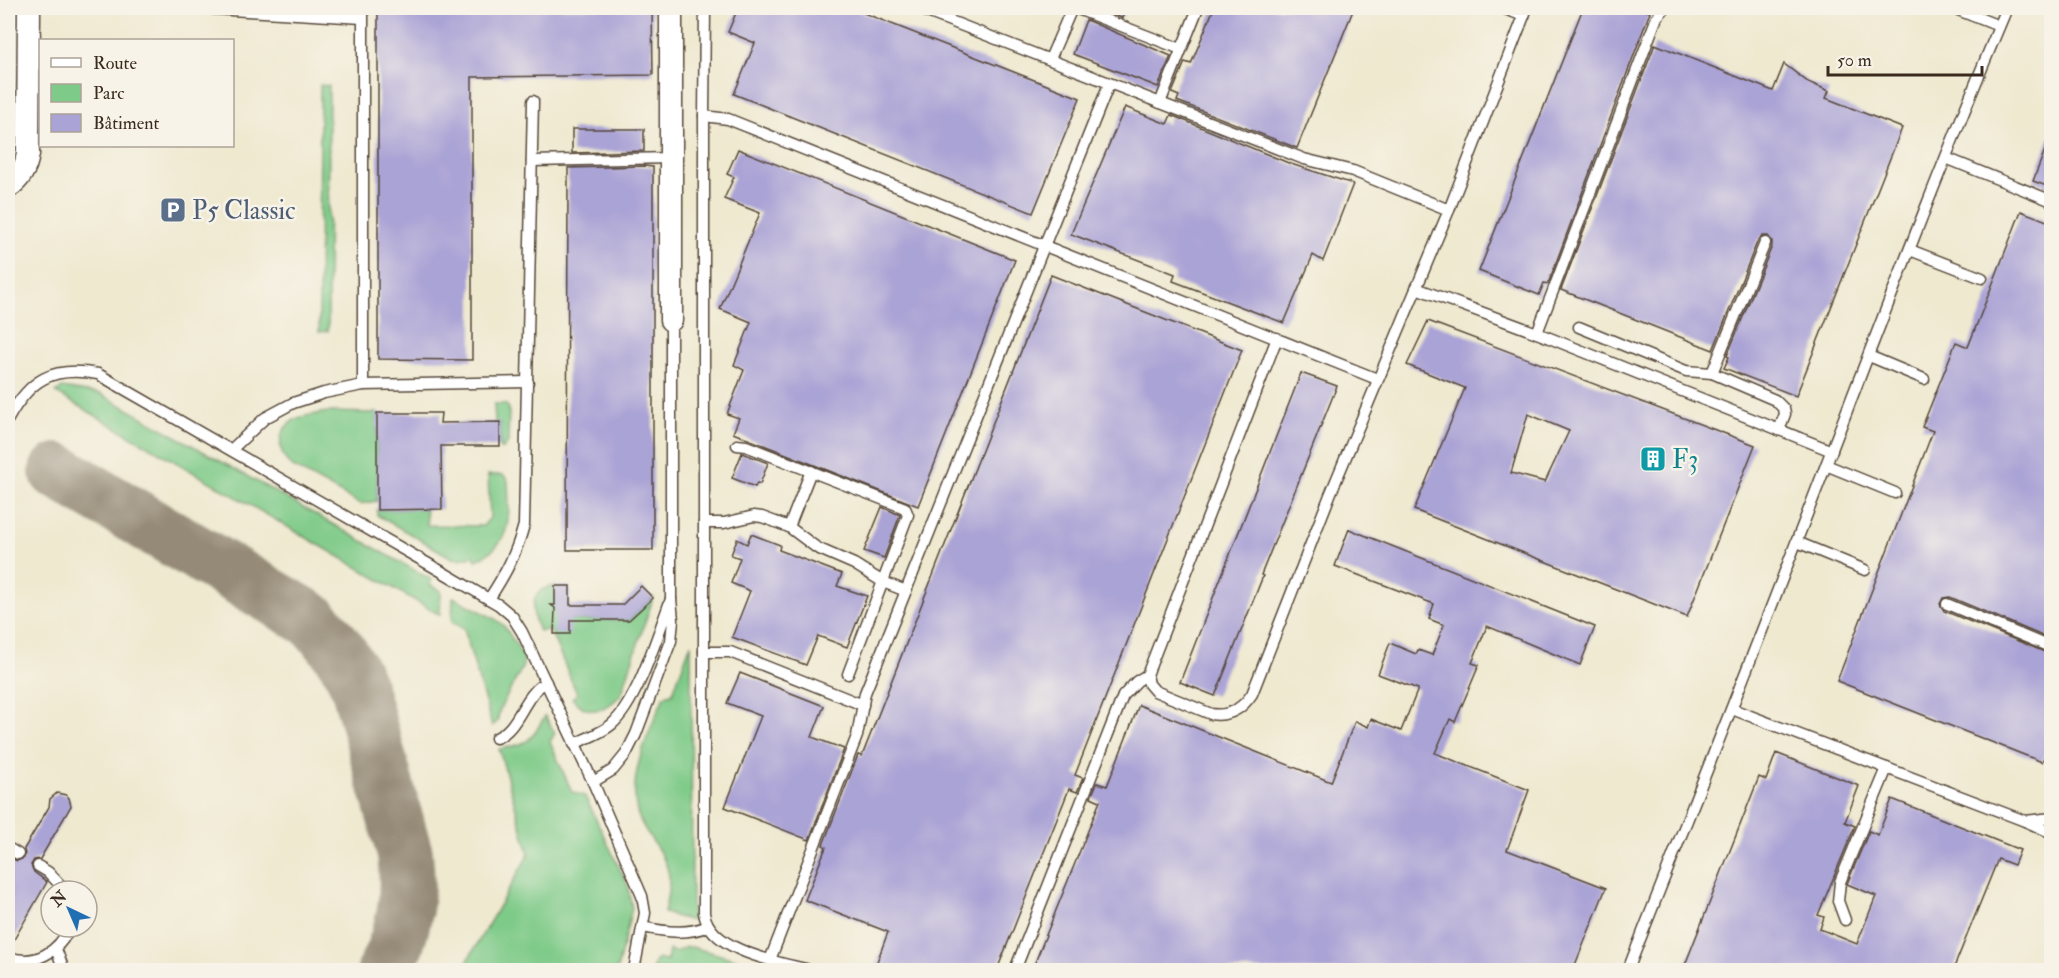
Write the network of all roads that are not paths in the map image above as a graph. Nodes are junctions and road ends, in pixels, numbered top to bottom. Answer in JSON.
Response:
{"nodes":[{"id":1,"x":29,"y":8,"type":"edge"},
{"id":2,"x":211,"y":8,"type":"edge"},
{"id":3,"x":671,"y":8,"type":"edge"},
{"id":4,"x":705,"y":8,"type":"edge"},
{"id":5,"x":918,"y":8,"type":"edge"},
{"id":6,"x":1073,"y":8,"type":"edge"},
{"id":7,"x":1198,"y":8,"type":"edge"},
{"id":8,"x":1502,"y":8,"type":"edge"},
{"id":9,"x":1665,"y":8,"type":"edge"},
{"id":10,"x":1953,"y":8,"type":"edge"},
{"id":11,"x":2007,"y":8,"type":"edge"},
{"id":12,"x":1526,"y":12,"type":"edge"},
{"id":13,"x":362,"y":13,"type":"edge"},
{"id":14,"x":1999,"y":26,"type":"junction"},
{"id":15,"x":1181,"y":49,"type":"junction"},
{"id":16,"x":1050,"y":59,"type":"junction"},
{"id":17,"x":1109,"y":84,"type":"junction"},
{"id":18,"x":533,"y":101,"type":"dead end"},
{"id":19,"x":1160,"y":103,"type":"junction"},
{"id":20,"x":704,"y":116,"type":"junction"},
{"id":21,"x":671,"y":158,"type":"junction"},
{"id":22,"x":1946,"y":158,"type":"junction"},
{"id":23,"x":532,"y":161,"type":"junction"},
{"id":24,"x":8,"y":187,"type":"edge"},
{"id":25,"x":2052,"y":201,"type":"edge"},
{"id":26,"x":1449,"y":210,"type":"junction"},
{"id":27,"x":1765,"y":243,"type":"dead end"},
{"id":28,"x":1045,"y":246,"type":"junction"},
{"id":29,"x":1910,"y":250,"type":"junction"},
{"id":30,"x":1982,"y":278,"type":"dead end"},
{"id":31,"x":1416,"y":288,"type":"junction"},
{"id":32,"x":671,"y":320,"type":"joint"},
{"id":33,"x":1579,"y":327,"type":"dead end"},
{"id":34,"x":1537,"y":333,"type":"junction"},
{"id":35,"x":1277,"y":338,"type":"junction"},
{"id":36,"x":1869,"y":356,"type":"junction"},
{"id":37,"x":1712,"y":373,"type":"junction"},
{"id":38,"x":1377,"y":379,"type":"junction"},
{"id":39,"x":1924,"y":379,"type":"dead end"},
{"id":40,"x":528,"y":382,"type":"junction"},
{"id":41,"x":363,"y":385,"type":"junction"},
{"id":42,"x":8,"y":419,"type":"edge"},
{"id":43,"x":1779,"y":430,"type":"junction"},
{"id":44,"x":737,"y":445,"type":"dead end"},
{"id":45,"x":232,"y":449,"type":"junction"},
{"id":46,"x":1832,"y":451,"type":"junction"},
{"id":47,"x":1826,"y":465,"type":"junction"},
{"id":48,"x":811,"y":471,"type":"junction"},
{"id":49,"x":1895,"y":493,"type":"dead end"},
{"id":50,"x":704,"y":524,"type":"junction"},
{"id":51,"x":789,"y":527,"type":"junction"},
{"id":52,"x":1797,"y":542,"type":"junction"},
{"id":53,"x":1865,"y":570,"type":"dead end"},
{"id":54,"x":883,"y":582,"type":"junction"},
{"id":55,"x":906,"y":591,"type":"junction"},
{"id":56,"x":489,"y":599,"type":"junction"},
{"id":57,"x":671,"y":599,"type":"junction"},
{"id":58,"x":1947,"y":604,"type":"dead end"},
{"id":59,"x":2052,"y":648,"type":"edge"},
{"id":60,"x":704,"y":652,"type":"junction"},
{"id":61,"x":848,"y":674,"type":"dead end"},
{"id":62,"x":1148,"y":675,"type":"junction"},
{"id":63,"x":546,"y":682,"type":"junction"},
{"id":64,"x":862,"y":705,"type":"junction"},
{"id":65,"x":1732,"y":709,"type":"junction"},
{"id":66,"x":496,"y":738,"type":"dead end"},
{"id":67,"x":574,"y":744,"type":"junction"},
{"id":68,"x":1887,"y":768,"type":"junction"},
{"id":69,"x":593,"y":782,"type":"junction"},
{"id":70,"x":2052,"y":818,"type":"edge"},
{"id":71,"x":2025,"y":821,"type":"junction"},
{"id":72,"x":2052,"y":833,"type":"edge"},
{"id":73,"x":8,"y":848,"type":"edge"},
{"id":74,"x":18,"y":854,"type":"dead end"},
{"id":75,"x":38,"y":866,"type":"dead end"},
{"id":76,"x":55,"y":879,"type":"edge"},
{"id":77,"x":1845,"y":921,"type":"dead end"},
{"id":78,"x":708,"y":926,"type":"junction"},
{"id":79,"x":643,"y":927,"type":"junction"},
{"id":80,"x":62,"y":939,"type":"edge"},
{"id":81,"x":56,"y":949,"type":"junction"},
{"id":82,"x":8,"y":957,"type":"edge"},
{"id":83,"x":770,"y":960,"type":"junction"},
{"id":84,"x":64,"y":970,"type":"edge"},
{"id":85,"x":634,"y":970,"type":"edge"},
{"id":86,"x":809,"y":970,"type":"edge"},
{"id":87,"x":1015,"y":970,"type":"edge"},
{"id":88,"x":1628,"y":970,"type":"edge"}],
"edges":[{"from":1,"to":24,"type":"street"},
{"from":2,"to":13,"type":"lane"},
{"from":3,"to":21,"type":"street"},
{"from":4,"to":20,"type":"lane"},
{"from":5,"to":16,"type":"lane"},
{"from":6,"to":15,"type":"lane"},
{"from":6,"to":16,"type":"lane"},
{"from":7,"to":15,"type":"lane"},
{"from":8,"to":12,"type":"lane"},
{"from":9,"to":34,"type":"lane"},
{"from":10,"to":14,"type":"lane"},
{"from":11,"to":14,"type":"lane"},
{"from":12,"to":26,"type":"lane"},
{"from":13,"to":41,"type":"lane"},
{"from":14,"to":22,"type":"lane"},
{"from":15,"to":19,"type":"lane"},
{"from":16,"to":17,"type":"lane"},
{"from":17,"to":19,"type":"lane"},
{"from":17,"to":28,"type":"lane"},
{"from":18,"to":23,"type":"lane"},
{"from":19,"to":26,"type":"lane"},
{"from":20,"to":28,"type":"lane"},
{"from":20,"to":50,"type":"lane"},
{"from":21,"to":23,"type":"lane"},
{"from":21,"to":32,"type":"street"},
{"from":22,"to":25,"type":"lane"},
{"from":22,"to":29,"type":"lane"},
{"from":23,"to":40,"type":"lane"},
{"from":26,"to":31,"type":"lane"},
{"from":27,"to":37,"type":"lane"},
{"from":28,"to":35,"type":"lane"},
{"from":28,"to":55,"type":"lane"},
{"from":29,"to":30,"type":"lane"},
{"from":29,"to":36,"type":"lane"},
{"from":31,"to":34,"type":"lane"},
{"from":31,"to":38,"type":"lane"},
{"from":32,"to":57,"type":"lane"},
{"from":33,"to":37,"type":"lane"},
{"from":34,"to":43,"type":"lane"},
{"from":35,"to":38,"type":"lane"},
{"from":35,"to":62,"type":"lane"},
{"from":36,"to":39,"type":"lane"},
{"from":36,"to":46,"type":"lane"},
{"from":37,"to":43,"type":"lane"},
{"from":38,"to":62,"type":"lane"},
{"from":40,"to":41,"type":"lane"},
{"from":40,"to":56,"type":"lane"},
{"from":41,"to":45,"type":"lane"},
{"from":42,"to":45,"type":"lane"},
{"from":43,"to":46,"type":"lane"},
{"from":44,"to":48,"type":"lane"},
{"from":45,"to":56,"type":"lane"},
{"from":46,"to":47,"type":"lane"},
{"from":47,"to":49,"type":"lane"},
{"from":47,"to":52,"type":"lane"},
{"from":48,"to":51,"type":"lane"},
{"from":48,"to":54,"type":"lane"},
{"from":50,"to":51,"type":"lane"},
{"from":50,"to":60,"type":"lane"},
{"from":51,"to":54,"type":"lane"},
{"from":52,"to":53,"type":"lane"},
{"from":52,"to":65,"type":"lane"},
{"from":54,"to":55,"type":"lane"},
{"from":54,"to":61,"type":"lane"},
{"from":55,"to":64,"type":"lane"},
{"from":56,"to":63,"type":"lane"},
{"from":57,"to":67,"type":"lane"},
{"from":57,"to":69,"type":"lane"},
{"from":58,"to":59,"type":"lane"},
{"from":60,"to":64,"type":"lane"},
{"from":60,"to":78,"type":"lane"},
{"from":62,"to":87,"type":"lane"},
{"from":63,"to":66,"type":"lane"},
{"from":63,"to":67,"type":"lane"},
{"from":64,"to":83,"type":"lane"},
{"from":65,"to":68,"type":"lane"},
{"from":65,"to":88,"type":"lane"},
{"from":67,"to":69,"type":"lane"},
{"from":68,"to":71,"type":"lane"},
{"from":68,"to":77,"type":"lane"},
{"from":69,"to":79,"type":"lane"},
{"from":70,"to":71,"type":"lane"},
{"from":71,"to":72,"type":"lane"},
{"from":73,"to":74,"type":"lane"},
{"from":75,"to":76,"type":"lane"},
{"from":78,"to":79,"type":"lane"},
{"from":78,"to":83,"type":"lane"},
{"from":79,"to":85,"type":"lane"},
{"from":80,"to":81,"type":"lane"},
{"from":81,"to":82,"type":"lane"},
{"from":81,"to":84,"type":"lane"},
{"from":83,"to":86,"type":"lane"}]}
